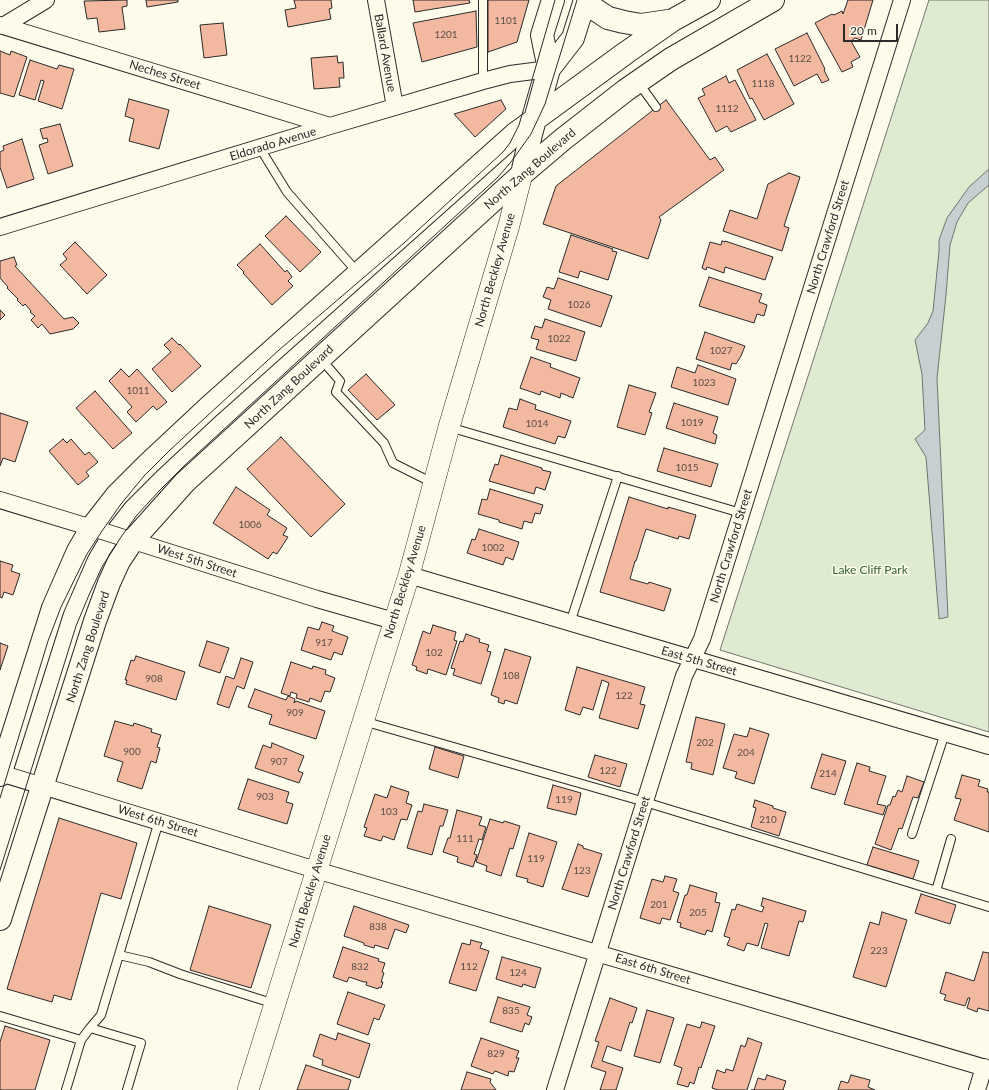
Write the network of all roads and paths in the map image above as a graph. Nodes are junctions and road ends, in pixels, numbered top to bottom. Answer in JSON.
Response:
{"nodes":[{"id":1,"x":46,"y":0,"type":"edge"},
{"id":2,"x":376,"y":0,"type":"edge"},
{"id":3,"x":483,"y":0,"type":"edge"},
{"id":4,"x":553,"y":0,"type":"edge"},
{"id":5,"x":585,"y":0,"type":"edge"},
{"id":6,"x":708,"y":0,"type":"edge"},
{"id":7,"x":773,"y":0,"type":"edge"},
{"id":8,"x":902,"y":0,"type":"edge"},
{"id":9,"x":673,"y":20,"type":"junction"},
{"id":10,"x":2,"y":25,"type":"edge"},
{"id":11,"x":549,"y":69,"type":"junction"},
{"id":12,"x":483,"y":81,"type":"junction"},
{"id":13,"x":638,"y":82,"type":"junction"},
{"id":14,"x":394,"y":107,"type":"junction"},
{"id":15,"x":656,"y":107,"type":"dead end"},
{"id":16,"x":536,"y":118,"type":"junction"},
{"id":17,"x":330,"y":126,"type":"junction"},
{"id":18,"x":260,"y":148,"type":"junction"},
{"id":19,"x":522,"y":174,"type":"junction"},
{"id":20,"x":0,"y":227,"type":"edge"},
{"id":21,"x":358,"y":274,"type":"junction"},
{"id":22,"x":320,"y":359,"type":"junction"},
{"id":23,"x":449,"y":427,"type":"junction"},
{"id":24,"x":618,"y":476,"type":"junction"},
{"id":25,"x":434,"y":483,"type":"junction"},
{"id":26,"x":0,"y":500,"type":"edge"},
{"id":27,"x":741,"y":513,"type":"junction"},
{"id":28,"x":92,"y":527,"type":"junction"},
{"id":29,"x":132,"y":540,"type":"junction"},
{"id":30,"x":409,"y":575,"type":"junction"},
{"id":31,"x":394,"y":621,"type":"junction"},
{"id":32,"x":570,"y":623,"type":"junction"},
{"id":33,"x":693,"y":659,"type":"junction"},
{"id":34,"x":363,"y":721,"type":"junction"},
{"id":35,"x":945,"y":733,"type":"junction"},
{"id":36,"x":989,"y":746,"type":"edge"},
{"id":37,"x":0,"y":774,"type":"edge"},
{"id":38,"x":44,"y":785,"type":"junction"},
{"id":39,"x":645,"y":802,"type":"junction"},
{"id":40,"x":159,"y":821,"type":"junction"},
{"id":41,"x":912,"y":834,"type":"dead end"},
{"id":42,"x":951,"y":839,"type":"dead end"},
{"id":43,"x":316,"y":870,"type":"junction"},
{"id":44,"x":936,"y":891,"type":"junction"},
{"id":45,"x":989,"y":907,"type":"edge"},
{"id":46,"x":0,"y":918,"type":"edge"},
{"id":47,"x":598,"y":953,"type":"junction"},
{"id":48,"x":119,"y":955,"type":"junction"},
{"id":49,"x":276,"y":1004,"type":"junction"},
{"id":50,"x":0,"y":1016,"type":"edge"},
{"id":51,"x":90,"y":1028,"type":"junction"},
{"id":52,"x":81,"y":1040,"type":"junction"},
{"id":53,"x":987,"y":1068,"type":"edge"},
{"id":54,"x":66,"y":1090,"type":"edge"},
{"id":55,"x":127,"y":1090,"type":"edge"},
{"id":56,"x":248,"y":1090,"type":"edge"},
{"id":57,"x":556,"y":1090,"type":"edge"},
{"id":58,"x":977,"y":1090,"type":"edge"}],
"edges":[{"from":1,"to":10,"type":"street"},
{"from":2,"to":14,"type":"street","name":"Ballard Avenue"},
{"from":3,"to":12,"type":"lane"},
{"from":4,"to":11,"type":"main road","name":"North Beckley Avenue"},
{"from":5,"to":9,"type":"main road"},
{"from":5,"to":11,"type":"main road","name":"North Beckley Avenue"},
{"from":6,"to":9,"type":"main road"},
{"from":7,"to":13,"type":"main road","name":"North Zang Boulevard"},
{"from":8,"to":27,"type":"street","name":"North Crawford Street"},
{"from":9,"to":16,"type":"main road"},
{"from":10,"to":17,"type":"street","name":"Neches Street"},
{"from":11,"to":12,"type":"street","name":"Eldorado Avenue"},
{"from":11,"to":16,"type":"main road","name":"North Beckley Avenue"},
{"from":12,"to":14,"type":"street","name":"Eldorado Avenue"},
{"from":13,"to":15,"type":"lane"},
{"from":13,"to":19,"type":"main road","name":"North Zang Boulevard"},
{"from":14,"to":17,"type":"street","name":"Eldorado Avenue"},
{"from":16,"to":19,"type":"main road","name":"North Beckley Avenue"},
{"from":16,"to":21,"type":"main road"},
{"from":17,"to":18,"type":"street","name":"Eldorado Avenue"},
{"from":18,"to":20,"type":"street","name":"Eldorado Avenue"},
{"from":18,"to":21,"type":"lane"},
{"from":19,"to":22,"type":"main road","name":"North Zang Boulevard"},
{"from":19,"to":23,"type":"street","name":"North Beckley Avenue"},
{"from":21,"to":28,"type":"main road"},
{"from":22,"to":25,"type":"lane"},
{"from":22,"to":29,"type":"main road","name":"North Zang Boulevard"},
{"from":23,"to":24,"type":"lane"},
{"from":23,"to":25,"type":"street","name":"North Beckley Avenue"},
{"from":24,"to":27,"type":"lane"},
{"from":24,"to":32,"type":"lane"},
{"from":25,"to":30,"type":"street","name":"North Beckley Avenue"},
{"from":26,"to":28,"type":"street","name":"West 5th Street"},
{"from":27,"to":33,"type":"street","name":"North Crawford Street"},
{"from":28,"to":29,"type":"street","name":"West 5th Street"},
{"from":28,"to":37,"type":"main road"},
{"from":29,"to":31,"type":"street","name":"West 5th Street"},
{"from":29,"to":38,"type":"main road","name":"North Zang Boulevard"},
{"from":30,"to":31,"type":"street","name":"North Beckley Avenue"},
{"from":30,"to":32,"type":"street","name":"East 5th Street"},
{"from":31,"to":34,"type":"street","name":"North Beckley Avenue"},
{"from":32,"to":33,"type":"street","name":"East 5th Street"},
{"from":33,"to":35,"type":"street","name":"East 5th Street"},
{"from":33,"to":39,"type":"street","name":"North Crawford Street"},
{"from":34,"to":39,"type":"lane"},
{"from":34,"to":43,"type":"street","name":"North Beckley Avenue"},
{"from":35,"to":36,"type":"street","name":"East 5th Street"},
{"from":35,"to":41,"type":"lane"},
{"from":37,"to":38,"type":"street","name":"West 6th Street"},
{"from":38,"to":40,"type":"street","name":"West 6th Street"},
{"from":38,"to":46,"type":"main road","name":"North Zang Boulevard"},
{"from":39,"to":44,"type":"lane"},
{"from":39,"to":47,"type":"street","name":"North Crawford Street"},
{"from":40,"to":43,"type":"street","name":"West 6th Street"},
{"from":40,"to":48,"type":"lane"},
{"from":42,"to":44,"type":"lane"},
{"from":43,"to":47,"type":"street","name":"East 6th Street"},
{"from":43,"to":49,"type":"street","name":"North Beckley Avenue"},
{"from":44,"to":45,"type":"lane"},
{"from":47,"to":53,"type":"street","name":"East 6th Street"},
{"from":47,"to":57,"type":"street","name":"North Crawford Street"},
{"from":48,"to":49,"type":"lane"},
{"from":48,"to":51,"type":"lane"},
{"from":49,"to":56,"type":"street","name":"North Beckley Avenue"},
{"from":50,"to":52,"type":"lane"},
{"from":51,"to":52,"type":"lane"},
{"from":51,"to":55,"type":"lane"},
{"from":52,"to":54,"type":"lane"},
{"from":53,"to":58,"type":"street"}]}
